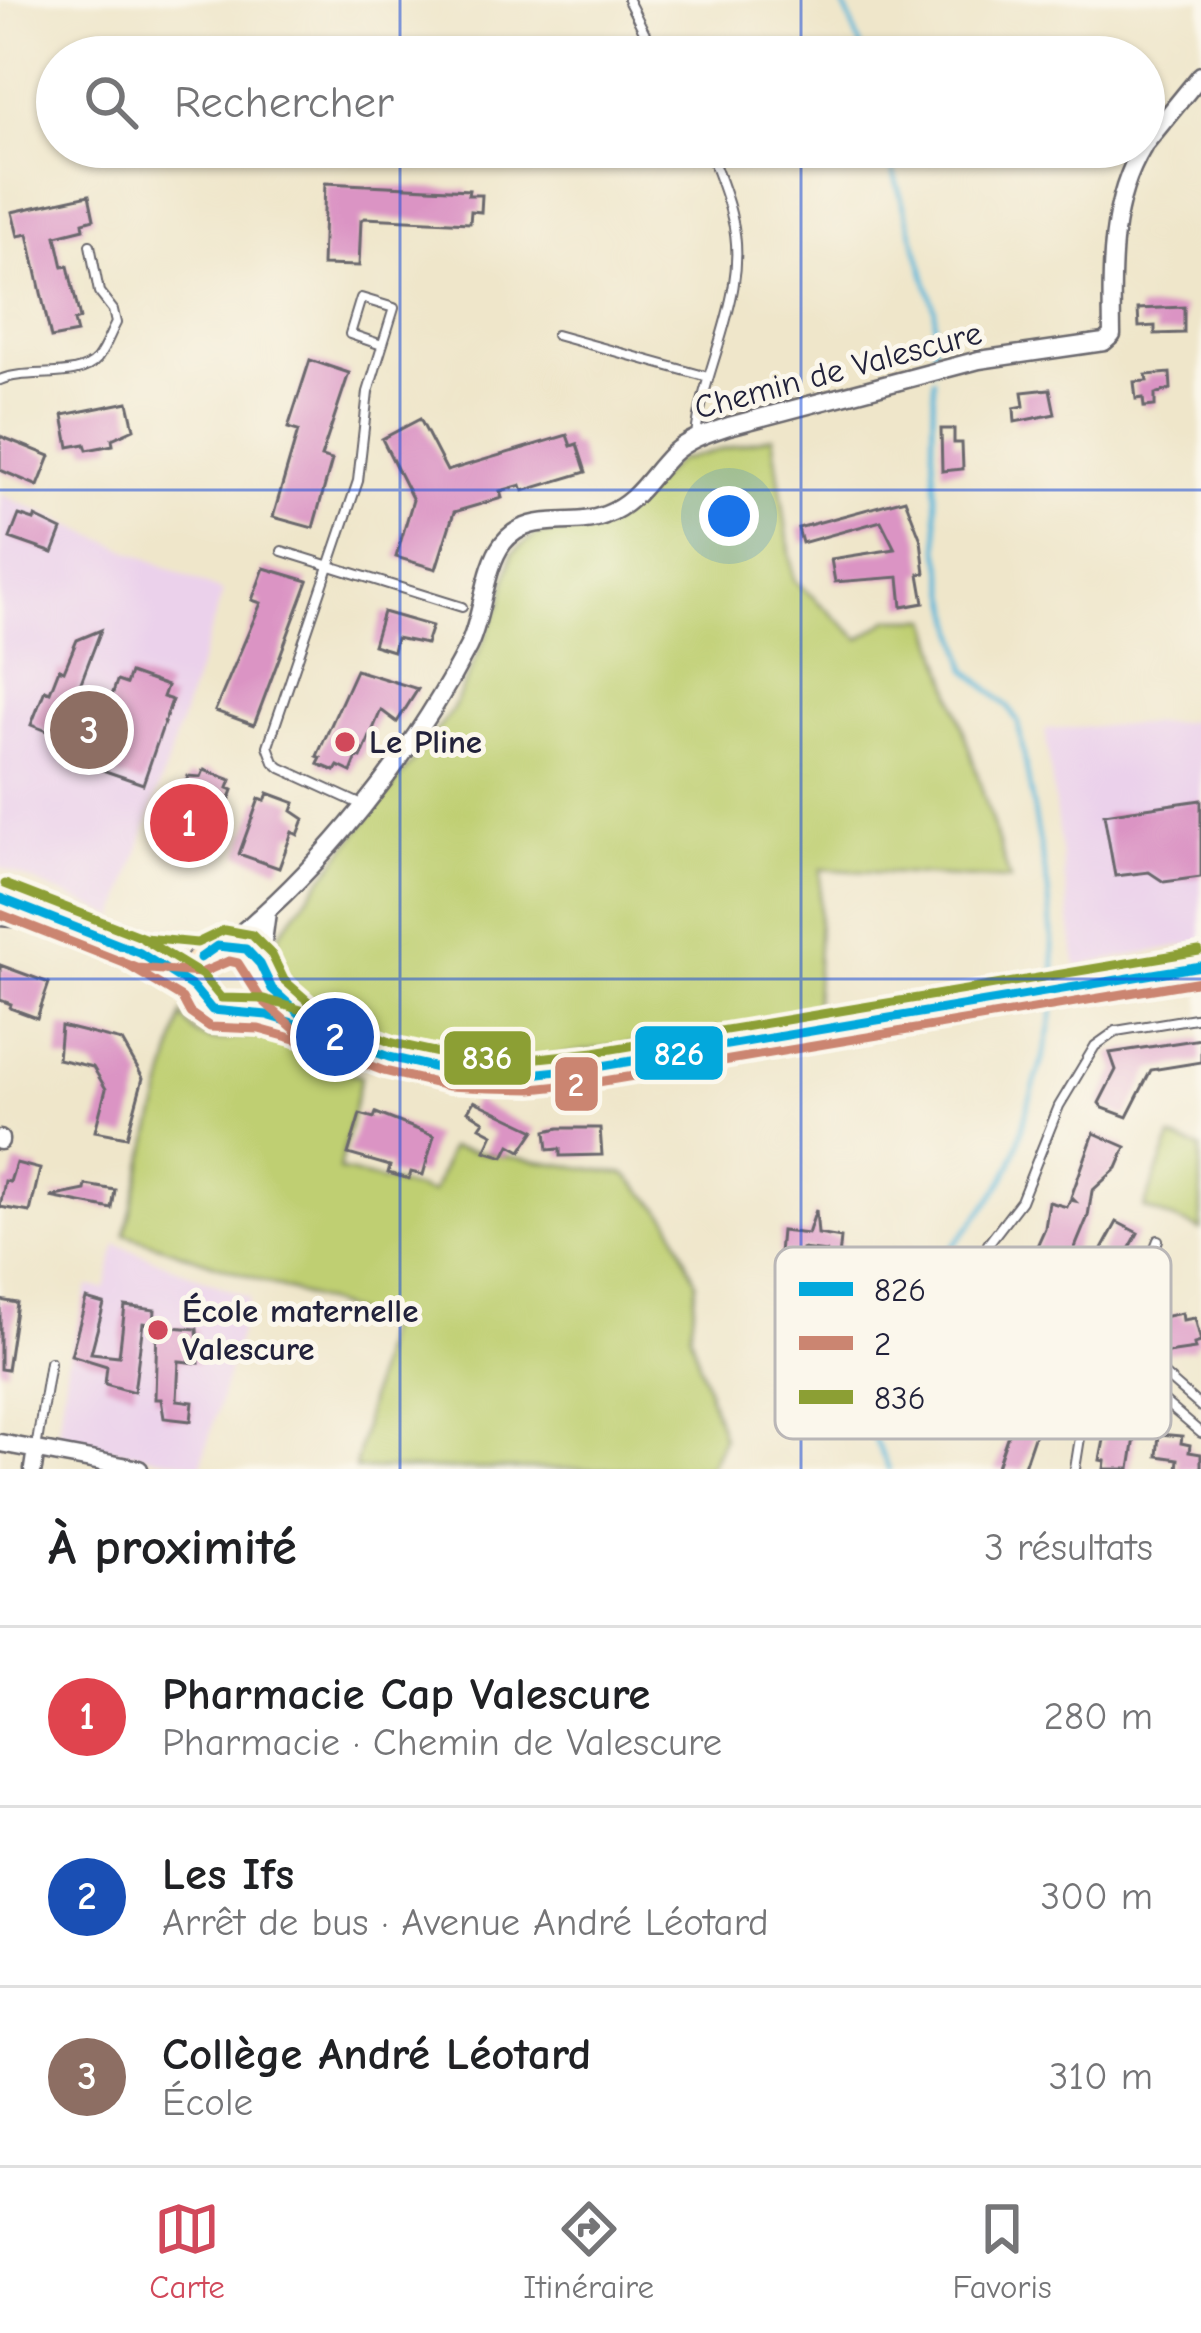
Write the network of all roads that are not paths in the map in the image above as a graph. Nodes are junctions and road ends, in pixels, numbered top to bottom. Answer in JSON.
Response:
{"nodes":[{"id":1,"x":628,"y":0,"type":"edge"},
{"id":2,"x":646,"y":36,"type":"edge"},
{"id":3,"x":1201,"y":75,"type":"edge"},
{"id":4,"x":1165,"y":119,"type":"edge"},
{"id":5,"x":715,"y":168,"type":"edge"},
{"id":6,"x":1130,"y":168,"type":"edge"},
{"id":7,"x":90,"y":244,"type":"dead end"},
{"id":8,"x":556,"y":335,"type":"dead end"},
{"id":9,"x":382,"y":345,"type":"junction"},
{"id":10,"x":708,"y":377,"type":"junction"},
{"id":11,"x":0,"y":380,"type":"edge"},
{"id":12,"x":696,"y":437,"type":"junction"},
{"id":13,"x":282,"y":551,"type":"dead end"},
{"id":14,"x":330,"y":566,"type":"junction"},
{"id":15,"x":461,"y":607,"type":"dead end"},
{"id":16,"x":363,"y":806,"type":"junction"},
{"id":17,"x":8,"y":907,"type":"edge"},
{"id":18,"x":267,"y":912,"type":"junction"},
{"id":19,"x":226,"y":945,"type":"junction"},
{"id":20,"x":140,"y":953,"type":"junction"},
{"id":21,"x":200,"y":958,"type":"junction"},
{"id":22,"x":1201,"y":966,"type":"edge"},
{"id":23,"x":261,"y":970,"type":"junction"},
{"id":24,"x":193,"y":987,"type":"junction"},
{"id":25,"x":242,"y":1012,"type":"junction"},
{"id":26,"x":1201,"y":1017,"type":"edge"},
{"id":27,"x":319,"y":1031,"type":"junction"},
{"id":28,"x":1158,"y":1240,"type":"dead end"},
{"id":29,"x":989,"y":1247,"type":"edge"},
{"id":30,"x":1155,"y":1247,"type":"edge"},
{"id":31,"x":50,"y":1362,"type":"dead end"},
{"id":32,"x":1171,"y":1381,"type":"edge"},
{"id":33,"x":1171,"y":1407,"type":"edge"},
{"id":34,"x":1201,"y":1407,"type":"edge"},
{"id":35,"x":1201,"y":1433,"type":"edge"},
{"id":36,"x":1080,"y":1439,"type":"edge"},
{"id":37,"x":0,"y":1443,"type":"edge"},
{"id":38,"x":36,"y":1448,"type":"junction"},
{"id":39,"x":32,"y":1469,"type":"edge"},
{"id":40,"x":139,"y":1469,"type":"edge"},
{"id":41,"x":1075,"y":1469,"type":"edge"}],
"edges":[{"from":1,"to":2,"type":"lane"},
{"from":3,"to":4,"type":"street","name":"Chemin de Valescure"},
{"from":5,"to":10,"type":"lane"},
{"from":6,"to":12,"type":"street","name":"Chemin de Valescure"},
{"from":7,"to":11,"type":"lane"},
{"from":8,"to":10,"type":"lane"},
{"from":9,"to":9,"type":"lane"},
{"from":9,"to":14,"type":"lane"},
{"from":10,"to":12,"type":"lane"},
{"from":12,"to":16,"type":"street","name":"Chemin de Valescure"},
{"from":13,"to":14,"type":"lane"},
{"from":14,"to":15,"type":"lane"},
{"from":14,"to":16,"type":"lane"},
{"from":16,"to":18,"type":"street","name":"Chemin de Valescure"},
{"from":17,"to":20,"type":"main road"},
{"from":18,"to":19,"type":"street","name":"Chemin de Valescure"},
{"from":18,"to":23,"type":"street"},
{"from":19,"to":21,"type":"main road"},
{"from":19,"to":23,"type":"main road"},
{"from":20,"to":21,"type":"main road"},
{"from":20,"to":24,"type":"main road"},
{"from":21,"to":24,"type":"main road"},
{"from":22,"to":27,"type":"main road"},
{"from":23,"to":25,"type":"main road"},
{"from":23,"to":27,"type":"main road"},
{"from":24,"to":25,"type":"main road"},
{"from":25,"to":27,"type":"main road"},
{"from":26,"to":29,"type":"lane"},
{"from":28,"to":30,"type":"lane"},
{"from":31,"to":38,"type":"lane"},
{"from":32,"to":34,"type":"lane"},
{"from":33,"to":35,"type":"lane"},
{"from":36,"to":41,"type":"lane"},
{"from":37,"to":38,"type":"street"},
{"from":38,"to":39,"type":"street"},
{"from":38,"to":40,"type":"street"}]}
